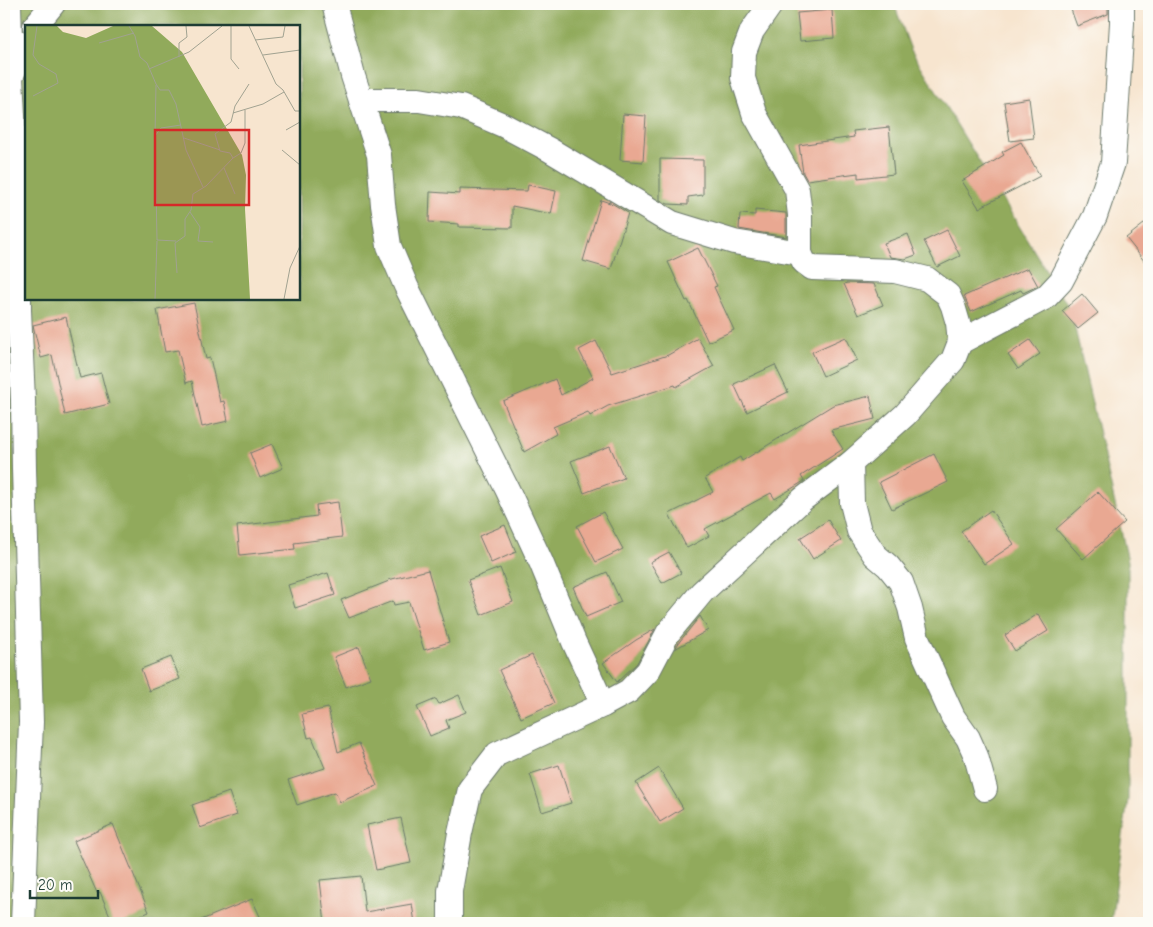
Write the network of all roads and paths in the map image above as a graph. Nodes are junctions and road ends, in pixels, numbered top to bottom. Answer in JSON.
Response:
{"nodes":[{"id":1,"x":9,"y":4,"type":"edge"},
{"id":2,"x":54,"y":4,"type":"edge"},
{"id":3,"x":334,"y":4,"type":"edge"},
{"id":4,"x":771,"y":4,"type":"edge"},
{"id":5,"x":1122,"y":4,"type":"edge"},
{"id":6,"x":36,"y":25,"type":"edge"},
{"id":7,"x":25,"y":45,"type":"edge"},
{"id":8,"x":11,"y":77,"type":"junction"},
{"id":9,"x":362,"y":100,"type":"junction"},
{"id":10,"x":800,"y":253,"type":"junction"},
{"id":11,"x":960,"y":342,"type":"junction"},
{"id":12,"x":851,"y":464,"type":"junction"},
{"id":13,"x":603,"y":705,"type":"junction"},
{"id":14,"x":985,"y":789,"type":"dead end"},
{"id":15,"x":23,"y":923,"type":"edge"},
{"id":16,"x":450,"y":923,"type":"edge"}],
"edges":[{"from":1,"to":8,"type":"street"},
{"from":2,"to":6,"type":"street"},
{"from":3,"to":9,"type":"street"},
{"from":4,"to":10,"type":"street"},
{"from":5,"to":11,"type":"street"},
{"from":7,"to":8,"type":"street"},
{"from":8,"to":15,"type":"street"},
{"from":9,"to":10,"type":"street"},
{"from":9,"to":13,"type":"street"},
{"from":10,"to":11,"type":"street"},
{"from":11,"to":12,"type":"street"},
{"from":12,"to":13,"type":"street"},
{"from":12,"to":14,"type":"street"},
{"from":13,"to":16,"type":"street"}]}
